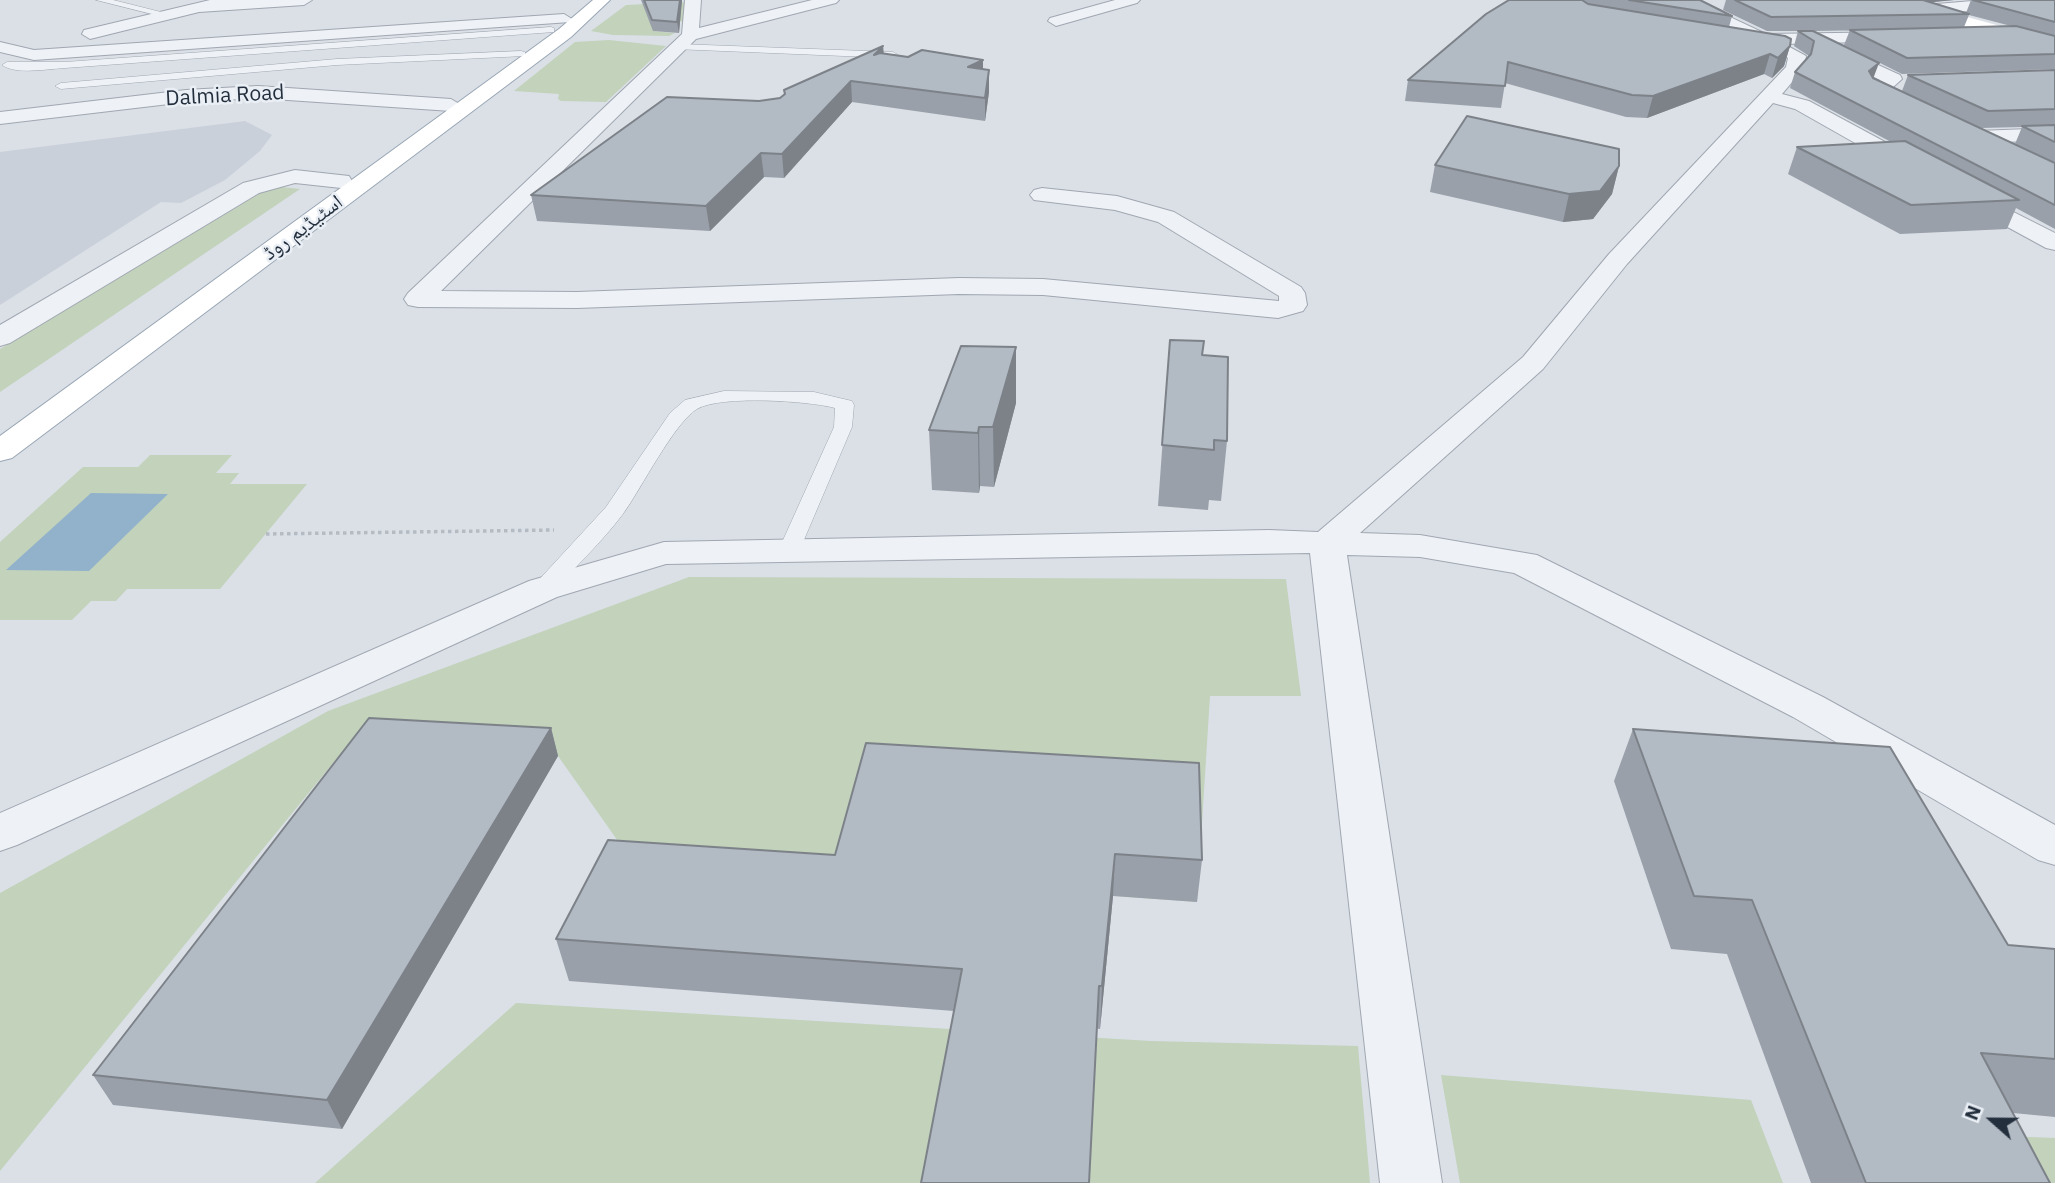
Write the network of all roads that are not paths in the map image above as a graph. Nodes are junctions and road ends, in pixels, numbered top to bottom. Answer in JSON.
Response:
{"nodes":[{"id":1,"x":101,"y":0,"type":"edge"},
{"id":2,"x":229,"y":0,"type":"edge"},
{"id":3,"x":304,"y":0,"type":"edge"},
{"id":4,"x":585,"y":0,"type":"edge"},
{"id":5,"x":602,"y":0,"type":"edge"},
{"id":6,"x":693,"y":0,"type":"edge"},
{"id":7,"x":831,"y":0,"type":"edge"},
{"id":8,"x":1132,"y":0,"type":"edge"},
{"id":9,"x":1888,"y":0,"type":"edge"},
{"id":10,"x":1902,"y":0,"type":"edge"},
{"id":11,"x":2036,"y":0,"type":"edge"},
{"id":12,"x":1733,"y":4,"type":"dead end"},
{"id":13,"x":193,"y":9,"type":"junction"},
{"id":14,"x":1931,"y":9,"type":"junction"},
{"id":15,"x":1680,"y":11,"type":"edge"},
{"id":16,"x":319,"y":14,"type":"dead end"},
{"id":17,"x":168,"y":15,"type":"junction"},
{"id":18,"x":1056,"y":20,"type":"dead end"},
{"id":19,"x":557,"y":25,"type":"junction"},
{"id":20,"x":109,"y":30,"type":"junction"},
{"id":21,"x":2009,"y":34,"type":"junction"},
{"id":22,"x":1956,"y":35,"type":"edge"},
{"id":23,"x":1916,"y":36,"type":"edge"},
{"id":24,"x":1811,"y":38,"type":"junction"},
{"id":25,"x":2055,"y":40,"type":"edge"},
{"id":26,"x":684,"y":41,"type":"junction"},
{"id":27,"x":2055,"y":46,"type":"edge"},
{"id":28,"x":0,"y":47,"type":"edge"},
{"id":29,"x":27,"y":54,"type":"junction"},
{"id":30,"x":521,"y":54,"type":"junction"},
{"id":31,"x":893,"y":55,"type":"edge"},
{"id":32,"x":4,"y":65,"type":"edge"},
{"id":33,"x":67,"y":66,"type":"junction"},
{"id":34,"x":1917,"y":82,"type":"edge"},
{"id":35,"x":1889,"y":83,"type":"junction"},
{"id":36,"x":61,"y":86,"type":"junction"},
{"id":37,"x":1768,"y":96,"type":"junction"},
{"id":38,"x":451,"y":105,"type":"junction"},
{"id":39,"x":55,"y":110,"type":"junction"},
{"id":40,"x":614,"y":110,"type":"junction"},
{"id":41,"x":640,"y":111,"type":"dead end"},
{"id":42,"x":1932,"y":115,"type":"edge"},
{"id":43,"x":0,"y":118,"type":"edge"},
{"id":44,"x":1955,"y":126,"type":"edge"},
{"id":45,"x":2055,"y":134,"type":"edge"},
{"id":46,"x":1977,"y":137,"type":"junction"},
{"id":47,"x":2055,"y":176,"type":"edge"},
{"id":48,"x":341,"y":181,"type":"junction"},
{"id":49,"x":1042,"y":195,"type":"dead end"},
{"id":50,"x":2055,"y":243,"type":"edge"},
{"id":51,"x":0,"y":337,"type":"edge"},
{"id":52,"x":78,"y":365,"type":"dead end"},
{"id":53,"x":0,"y":451,"type":"edge"},
{"id":54,"x":1327,"y":543,"type":"junction"},
{"id":55,"x":790,"y":549,"type":"junction"},
{"id":56,"x":543,"y":589,"type":"junction"},
{"id":57,"x":0,"y":833,"type":"edge"},
{"id":58,"x":2055,"y":846,"type":"edge"},
{"id":59,"x":1411,"y":1183,"type":"edge"}],
"edges":[{"from":1,"to":17,"type":"lane"},
{"from":2,"to":13,"type":"street"},
{"from":3,"to":13,"type":"street"},
{"from":4,"to":19,"type":"main road","name":"اسٹیڈیم روڈ"},
{"from":5,"to":53,"type":"main road","name":"اسٹیڈیم روڈ"},
{"from":6,"to":26,"type":"street"},
{"from":7,"to":26,"type":"street"},
{"from":8,"to":18,"type":"street"},
{"from":9,"to":14,"type":"main road"},
{"from":10,"to":14,"type":"main road"},
{"from":11,"to":14,"type":"street"},
{"from":12,"to":15,"type":"street"},
{"from":13,"to":17,"type":"street"},
{"from":14,"to":21,"type":"main road"},
{"from":14,"to":25,"type":"main road"},
{"from":15,"to":24,"type":"street"},
{"from":15,"to":37,"type":"street"},
{"from":16,"to":20,"type":"street"},
{"from":17,"to":20,"type":"street"},
{"from":19,"to":29,"type":"street"},
{"from":19,"to":30,"type":"main road","name":"اسٹیڈیم روڈ"},
{"from":19,"to":33,"type":"lane"},
{"from":20,"to":29,"type":"street"},
{"from":21,"to":22,"type":"street"},
{"from":21,"to":27,"type":"main road"},
{"from":23,"to":24,"type":"street"},
{"from":24,"to":35,"type":"street"},
{"from":26,"to":31,"type":"lane"},
{"from":26,"to":40,"type":"street"},
{"from":28,"to":29,"type":"street"},
{"from":29,"to":32,"type":"street"},
{"from":30,"to":36,"type":"lane"},
{"from":30,"to":38,"type":"main road","name":"اسٹیڈیم روڈ"},
{"from":32,"to":33,"type":"lane"},
{"from":33,"to":36,"type":"lane"},
{"from":34,"to":35,"type":"street"},
{"from":35,"to":42,"type":"street"},
{"from":36,"to":39,"type":"lane"},
{"from":37,"to":50,"type":"street"},
{"from":37,"to":54,"type":"street"},
{"from":38,"to":39,"type":"street","name":"Dalmia Road"},
{"from":38,"to":48,"type":"main road","name":"اسٹیڈیم روڈ"},
{"from":39,"to":43,"type":"street","name":"Dalmia Road"},
{"from":40,"to":41,"type":"street"},
{"from":40,"to":49,"type":"street"},
{"from":44,"to":46,"type":"street"},
{"from":45,"to":46,"type":"street"},
{"from":46,"to":47,"type":"street"},
{"from":48,"to":51,"type":"street"},
{"from":48,"to":52,"type":"main road","name":"اسٹیڈیم روڈ"},
{"from":54,"to":55,"type":"street"},
{"from":54,"to":58,"type":"street"},
{"from":54,"to":59,"type":"street"},
{"from":55,"to":56,"type":"street"},
{"from":55,"to":56,"type":"lane"},
{"from":56,"to":57,"type":"street"}]}
